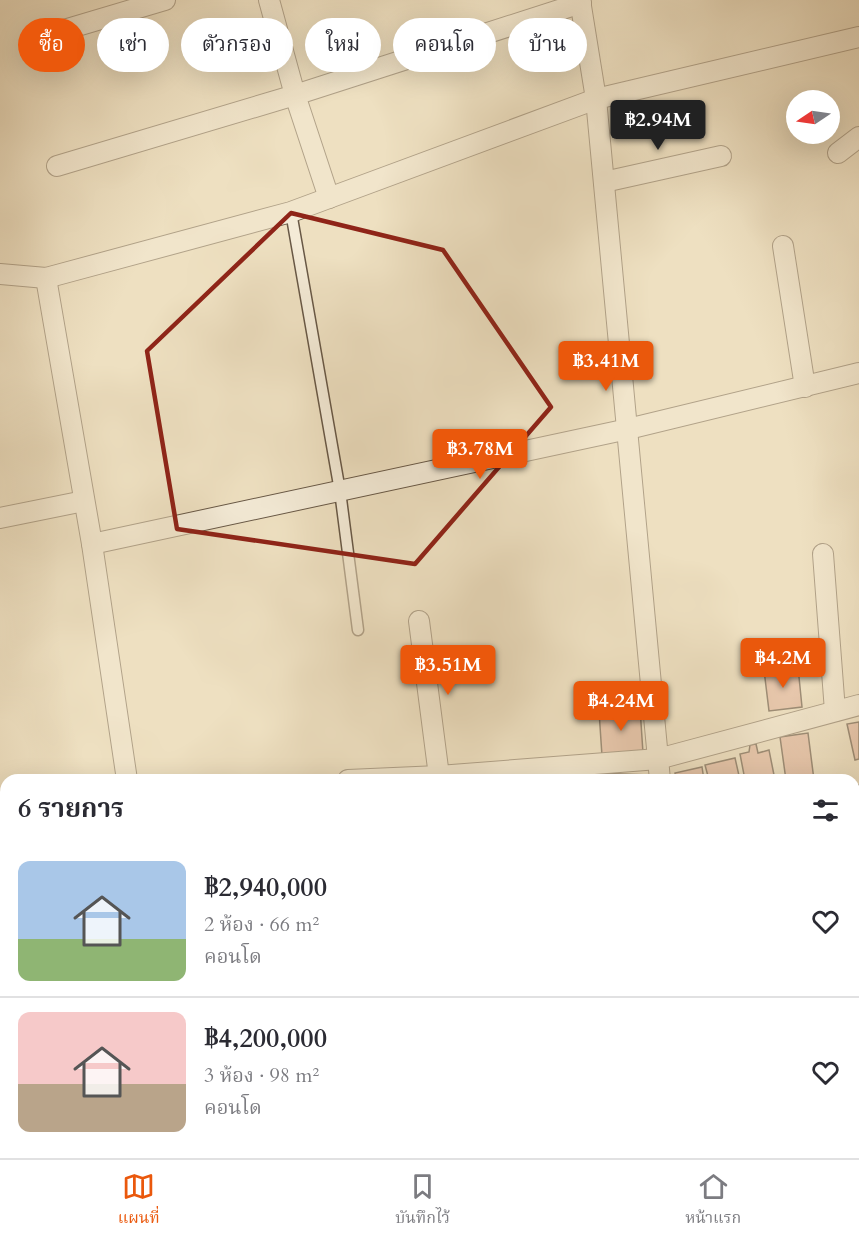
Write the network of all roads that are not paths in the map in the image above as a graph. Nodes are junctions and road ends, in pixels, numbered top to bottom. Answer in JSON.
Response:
{"nodes":[{"id":1,"x":165,"y":0,"type":"edge"},
{"id":2,"x":269,"y":0,"type":"edge"},
{"id":3,"x":580,"y":2,"type":"edge"},
{"id":4,"x":85,"y":24,"type":"edge"},
{"id":5,"x":859,"y":37,"type":"edge"},
{"id":6,"x":295,"y":94,"type":"junction"},
{"id":7,"x":596,"y":99,"type":"junction"},
{"id":8,"x":859,"y":137,"type":"edge"},
{"id":9,"x":838,"y":153,"type":"dead end"},
{"id":10,"x":721,"y":156,"type":"dead end"},
{"id":11,"x":57,"y":166,"type":"dead end"},
{"id":12,"x":604,"y":182,"type":"junction"},
{"id":13,"x":329,"y":198,"type":"junction"},
{"id":14,"x":291,"y":212,"type":"junction"},
{"id":15,"x":783,"y":246,"type":"dead end"},
{"id":16,"x":0,"y":274,"type":"edge"},
{"id":17,"x":46,"y":278,"type":"junction"},
{"id":18,"x":859,"y":373,"type":"edge"},
{"id":19,"x":805,"y":387,"type":"junction"},
{"id":20,"x":628,"y":429,"type":"junction"},
{"id":21,"x":340,"y":491,"type":"junction"},
{"id":22,"x":84,"y":501,"type":"junction"},
{"id":23,"x":0,"y":518,"type":"edge"},
{"id":24,"x":92,"y":544,"type":"junction"},
{"id":25,"x":823,"y":554,"type":"dead end"},
{"id":26,"x":419,"y":621,"type":"dead end"},
{"id":27,"x":358,"y":630,"type":"dead end"},
{"id":28,"x":859,"y":705,"type":"edge"},
{"id":29,"x":835,"y":711,"type":"junction"},
{"id":30,"x":658,"y":759,"type":"junction"},
{"id":31,"x":126,"y":774,"type":"edge"},
{"id":32,"x":439,"y":774,"type":"edge"},
{"id":33,"x":465,"y":774,"type":"edge"},
{"id":34,"x":659,"y":774,"type":"edge"}],
"edges":[{"from":1,"to":4,"type":"street"},
{"from":2,"to":6,"type":"street"},
{"from":3,"to":6,"type":"street"},
{"from":3,"to":7,"type":"street"},
{"from":5,"to":7,"type":"street"},
{"from":6,"to":11,"type":"street"},
{"from":6,"to":13,"type":"street"},
{"from":7,"to":12,"type":"street"},
{"from":7,"to":13,"type":"street"},
{"from":8,"to":9,"type":"street"},
{"from":10,"to":12,"type":"street"},
{"from":12,"to":20,"type":"street"},
{"from":13,"to":14,"type":"street"},
{"from":14,"to":17,"type":"street"},
{"from":14,"to":21,"type":"lane"},
{"from":15,"to":19,"type":"street"},
{"from":16,"to":17,"type":"street"},
{"from":17,"to":22,"type":"street"},
{"from":18,"to":19,"type":"street"},
{"from":19,"to":20,"type":"street"},
{"from":20,"to":21,"type":"street"},
{"from":20,"to":30,"type":"street"},
{"from":21,"to":24,"type":"street"},
{"from":21,"to":27,"type":"lane"},
{"from":22,"to":23,"type":"street"},
{"from":22,"to":24,"type":"street"},
{"from":24,"to":31,"type":"street"},
{"from":25,"to":29,"type":"street"},
{"from":26,"to":32,"type":"street"},
{"from":28,"to":29,"type":"street"},
{"from":29,"to":30,"type":"street"},
{"from":30,"to":33,"type":"street"},
{"from":30,"to":34,"type":"street"}]}
